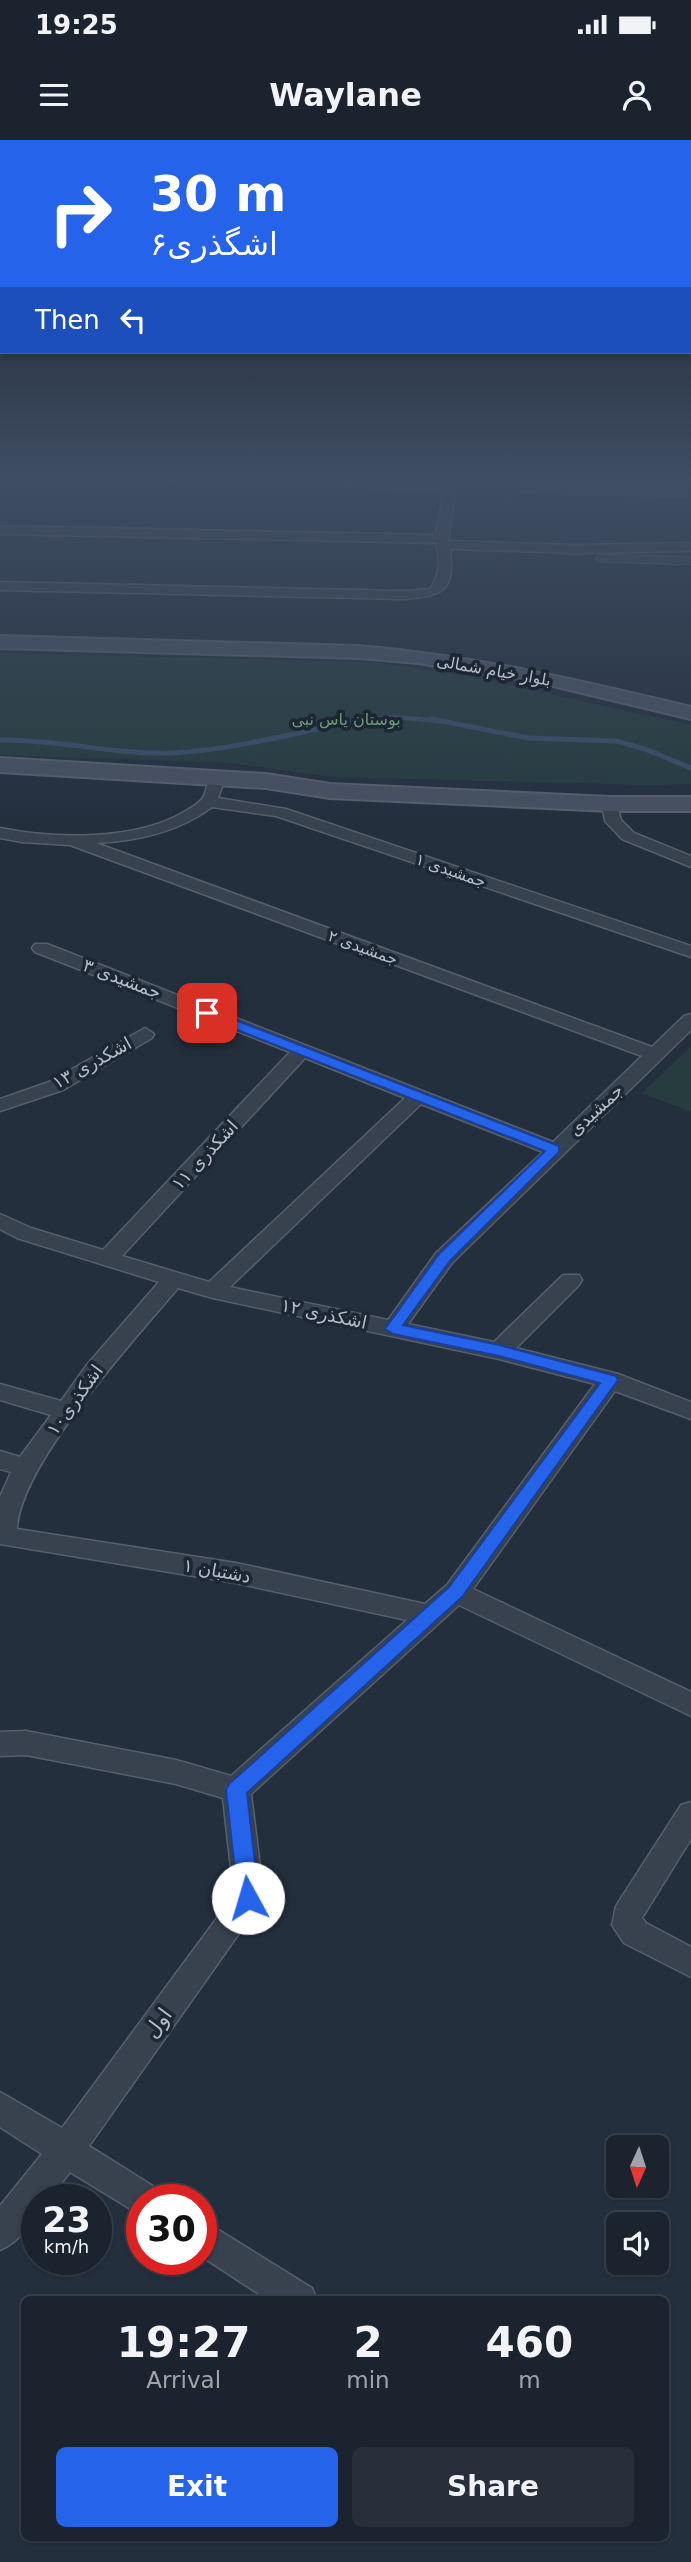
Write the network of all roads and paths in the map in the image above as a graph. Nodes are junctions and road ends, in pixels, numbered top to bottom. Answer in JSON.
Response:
{"nodes":[{"id":1,"x":282,"y":592,"type":"edge"},
{"id":2,"x":428,"y":592,"type":"edge"},
{"id":3,"x":0,"y":631,"type":"edge"},
{"id":4,"x":154,"y":641,"type":"junction"},
{"id":5,"x":0,"y":642,"type":"edge"},
{"id":6,"x":691,"y":700,"type":"edge"},
{"id":7,"x":691,"y":713,"type":"edge"},
{"id":8,"x":0,"y":765,"type":"edge"},
{"id":9,"x":217,"y":778,"type":"junction"},
{"id":10,"x":208,"y":802,"type":"junction"},
{"id":11,"x":610,"y":804,"type":"junction"},
{"id":12,"x":691,"y":804,"type":"edge"},
{"id":13,"x":5,"y":835,"type":"edge"},
{"id":14,"x":72,"y":840,"type":"junction"},
{"id":15,"x":0,"y":853,"type":"edge"},
{"id":16,"x":691,"y":862,"type":"edge"},
{"id":17,"x":41,"y":948,"type":"dead end"},
{"id":18,"x":691,"y":952,"type":"edge"},
{"id":19,"x":691,"y":1020,"type":"edge"},
{"id":20,"x":145,"y":1034,"type":"dead end"},
{"id":21,"x":302,"y":1050,"type":"junction"},
{"id":22,"x":654,"y":1054,"type":"junction"},
{"id":23,"x":418,"y":1096,"type":"junction"},
{"id":24,"x":0,"y":1105,"type":"edge"},
{"id":25,"x":554,"y":1149,"type":"junction"},
{"id":26,"x":0,"y":1221,"type":"edge"},
{"id":27,"x":107,"y":1259,"type":"junction"},
{"id":28,"x":173,"y":1279,"type":"junction"},
{"id":29,"x":571,"y":1280,"type":"dead end"},
{"id":30,"x":214,"y":1291,"type":"junction"},
{"id":31,"x":393,"y":1329,"type":"junction"},
{"id":32,"x":499,"y":1351,"type":"junction"},
{"id":33,"x":610,"y":1380,"type":"junction"},
{"id":34,"x":0,"y":1392,"type":"edge"},
{"id":35,"x":66,"y":1411,"type":"junction"},
{"id":36,"x":691,"y":1411,"type":"edge"},
{"id":37,"x":0,"y":1460,"type":"edge"},
{"id":38,"x":26,"y":1468,"type":"junction"},
{"id":39,"x":4,"y":1536,"type":"joint"},
{"id":40,"x":456,"y":1592,"type":"junction"},
{"id":41,"x":429,"y":1615,"type":"junction"},
{"id":42,"x":691,"y":1705,"type":"edge"},
{"id":43,"x":13,"y":1744,"type":"edge"},
{"id":44,"x":0,"y":1756,"type":"edge"},
{"id":45,"x":236,"y":1790,"type":"junction"},
{"id":46,"x":691,"y":1814,"type":"edge"},
{"id":47,"x":691,"y":1963,"type":"edge"},
{"id":48,"x":0,"y":2108,"type":"edge"},
{"id":49,"x":66,"y":2150,"type":"junction"},
{"id":50,"x":126,"y":2188,"type":"edge"},
{"id":51,"x":0,"y":2233,"type":"edge"},
{"id":52,"x":217,"y":2246,"type":"edge"},
{"id":53,"x":294,"y":2296,"type":"edge"}],
"edges":[{"from":1,"to":2,"type":"street"},
{"from":3,"to":4,"type":"street","name":"بلوار خیام شمالی"},
{"from":4,"to":5,"type":"street","name":"بلوار خیام شمالی"},
{"from":4,"to":6,"type":"street","name":"بلوار خیام شمالی"},
{"from":4,"to":7,"type":"street","name":"بلوار خیام شمالی"},
{"from":8,"to":9,"type":"street"},
{"from":9,"to":10,"type":"street"},
{"from":9,"to":11,"type":"street"},
{"from":10,"to":14,"type":"street"},
{"from":10,"to":18,"type":"street","name":"جمشیدی ۱"},
{"from":11,"to":12,"type":"street"},
{"from":11,"to":16,"type":"street"},
{"from":13,"to":14,"type":"street"},
{"from":13,"to":15,"type":"street"},
{"from":14,"to":22,"type":"street","name":"جمشیدی ۲"},
{"from":17,"to":21,"type":"street","name":"جمشیدی ۳"},
{"from":19,"to":22,"type":"street","name":"جمشیدی"},
{"from":20,"to":24,"type":"street","name":"اشکذری ۱۳"},
{"from":21,"to":23,"type":"street","name":"جمشیدی ۳"},
{"from":21,"to":27,"type":"street","name":"اشکذری ۱۱"},
{"from":22,"to":25,"type":"street","name":"جمشیدی"},
{"from":23,"to":25,"type":"street","name":"جمشیدی ۳"},
{"from":23,"to":30,"type":"street"},
{"from":25,"to":31,"type":"street","name":"جمشیدی"},
{"from":26,"to":27,"type":"street","name":"اشکذری ۱۲"},
{"from":27,"to":28,"type":"street","name":"اشکذری ۱۲"},
{"from":28,"to":30,"type":"street","name":"اشکذری ۱۲"},
{"from":28,"to":35,"type":"street","name":"اشکذری۱۰"},
{"from":29,"to":32,"type":"street"},
{"from":30,"to":31,"type":"street","name":"اشکذری ۱۲"},
{"from":31,"to":32,"type":"street","name":"اشکذری ۱۲"},
{"from":32,"to":33,"type":"street","name":"اشکذری ۱۲"},
{"from":33,"to":36,"type":"street","name":"اشکذری ۱۲"},
{"from":33,"to":40,"type":"street"},
{"from":34,"to":35,"type":"street"},
{"from":35,"to":38,"type":"street","name":"اشکذری۱۰"},
{"from":37,"to":38,"type":"street"},
{"from":38,"to":39,"type":"street","name":"اشکذری۱۰"},
{"from":39,"to":41,"type":"street","name":"دشتبان ۱"},
{"from":40,"to":41,"type":"street"},
{"from":40,"to":42,"type":"street"},
{"from":41,"to":45,"type":"street"},
{"from":43,"to":44,"type":"street"},
{"from":43,"to":45,"type":"street"},
{"from":45,"to":49,"type":"street","name":"اول"},
{"from":46,"to":47,"type":"street"},
{"from":48,"to":49,"type":"street"},
{"from":49,"to":50,"type":"street"},
{"from":49,"to":51,"type":"street","name":"اول"},
{"from":52,"to":53,"type":"street"}]}
